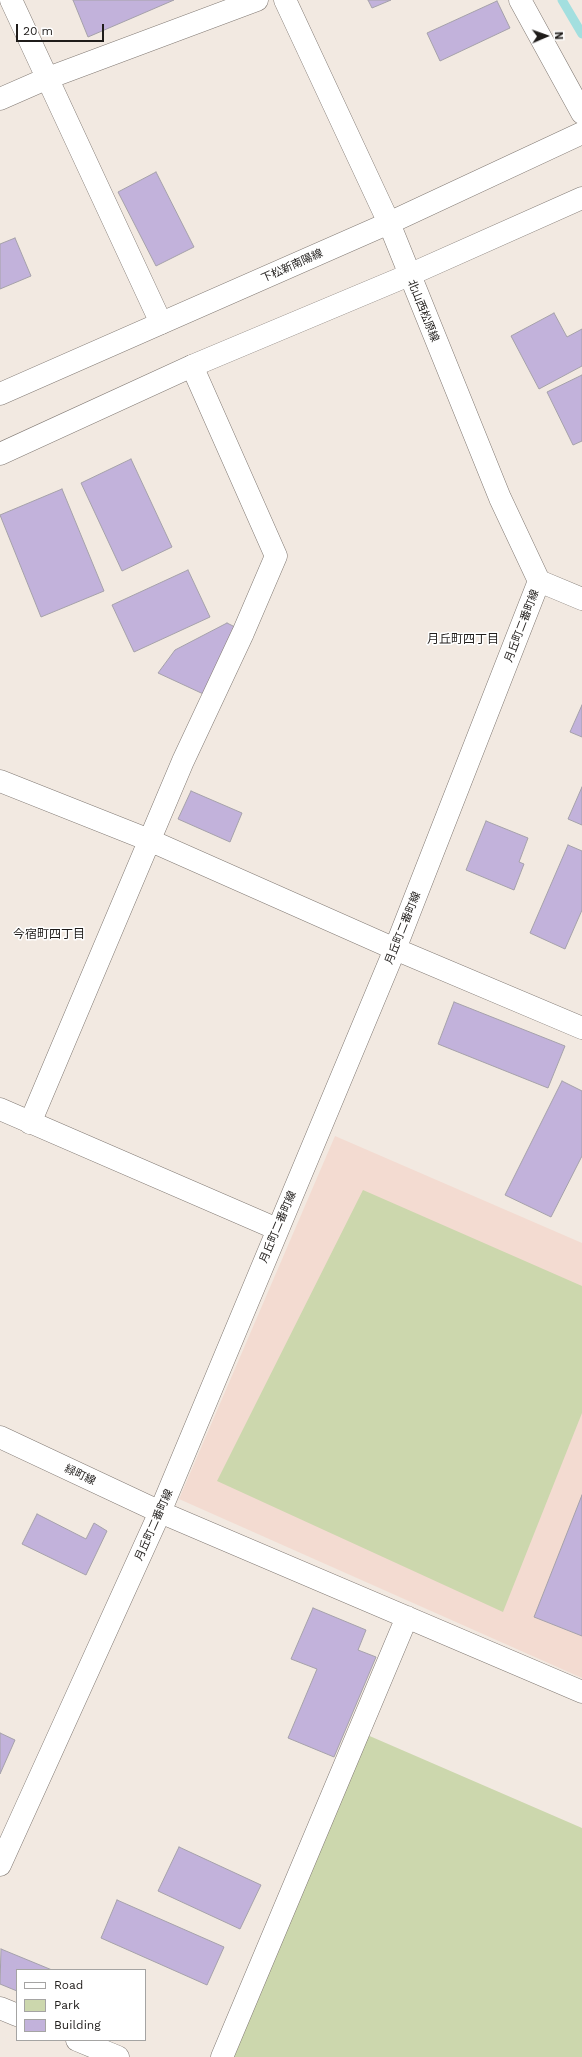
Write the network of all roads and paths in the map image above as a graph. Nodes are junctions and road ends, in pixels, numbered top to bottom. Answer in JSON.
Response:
{"nodes":[{"id":1,"x":11,"y":0,"type":"edge"},
{"id":2,"x":257,"y":0,"type":"edge"},
{"id":3,"x":285,"y":0,"type":"edge"},
{"id":4,"x":520,"y":0,"type":"edge"},
{"id":5,"x":48,"y":78,"type":"junction"},
{"id":6,"x":0,"y":99,"type":"edge"},
{"id":7,"x":582,"y":113,"type":"edge"},
{"id":8,"x":582,"y":134,"type":"edge"},
{"id":9,"x":582,"y":198,"type":"edge"},
{"id":10,"x":389,"y":224,"type":"junction"},
{"id":11,"x":409,"y":275,"type":"junction"},
{"id":12,"x":161,"y":323,"type":"junction"},
{"id":13,"x":192,"y":366,"type":"junction"},
{"id":14,"x":0,"y":394,"type":"edge"},
{"id":15,"x":0,"y":454,"type":"edge"},
{"id":16,"x":540,"y":581,"type":"junction"},
{"id":17,"x":582,"y":599,"type":"edge"},
{"id":18,"x":0,"y":781,"type":"edge"},
{"id":19,"x":149,"y":840,"type":"junction"},
{"id":20,"x":395,"y":949,"type":"junction"},
{"id":21,"x":582,"y":1028,"type":"edge"},
{"id":22,"x":0,"y":1109,"type":"edge"},
{"id":23,"x":30,"y":1123,"type":"junction"},
{"id":24,"x":277,"y":1229,"type":"junction"},
{"id":25,"x":0,"y":1437,"type":"edge"},
{"id":26,"x":160,"y":1512,"type":"junction"},
{"id":27,"x":407,"y":1617,"type":"junction"},
{"id":28,"x":582,"y":1692,"type":"edge"},
{"id":29,"x":0,"y":1865,"type":"edge"},
{"id":30,"x":0,"y":2008,"type":"edge"},
{"id":31,"x":16,"y":2015,"type":"edge"},
{"id":32,"x":79,"y":2041,"type":"edge"},
{"id":33,"x":118,"y":2057,"type":"edge"},
{"id":34,"x":222,"y":2057,"type":"edge"}],
"edges":[{"from":1,"to":5,"type":"street"},
{"from":2,"to":5,"type":"street"},
{"from":3,"to":10,"type":"street","name":"北山西松原線"},
{"from":4,"to":7,"type":"street"},
{"from":5,"to":6,"type":"street"},
{"from":5,"to":12,"type":"street"},
{"from":8,"to":10,"type":"street","name":"下松新南陽線"},
{"from":9,"to":11,"type":"street"},
{"from":10,"to":11,"type":"street","name":"北山西松原線"},
{"from":10,"to":12,"type":"street","name":"下松新南陽線"},
{"from":11,"to":13,"type":"street"},
{"from":11,"to":16,"type":"street","name":"北山西松原線"},
{"from":12,"to":14,"type":"street","name":"下松新南陽線"},
{"from":13,"to":15,"type":"street"},
{"from":13,"to":19,"type":"street"},
{"from":16,"to":17,"type":"street"},
{"from":16,"to":20,"type":"street","name":"月丘町二番町線"},
{"from":18,"to":19,"type":"street"},
{"from":19,"to":20,"type":"street"},
{"from":19,"to":23,"type":"street"},
{"from":20,"to":21,"type":"street"},
{"from":20,"to":24,"type":"street","name":"月丘町二番町線"},
{"from":22,"to":23,"type":"street"},
{"from":23,"to":24,"type":"street"},
{"from":24,"to":26,"type":"street","name":"月丘町二番町線"},
{"from":25,"to":26,"type":"street","name":"緑町線"},
{"from":26,"to":27,"type":"street","name":"緑町線"},
{"from":26,"to":29,"type":"street","name":"月丘町二番町線"},
{"from":27,"to":28,"type":"street","name":"緑町線"},
{"from":27,"to":34,"type":"street"},
{"from":30,"to":31,"type":"street"},
{"from":32,"to":33,"type":"street"}]}
